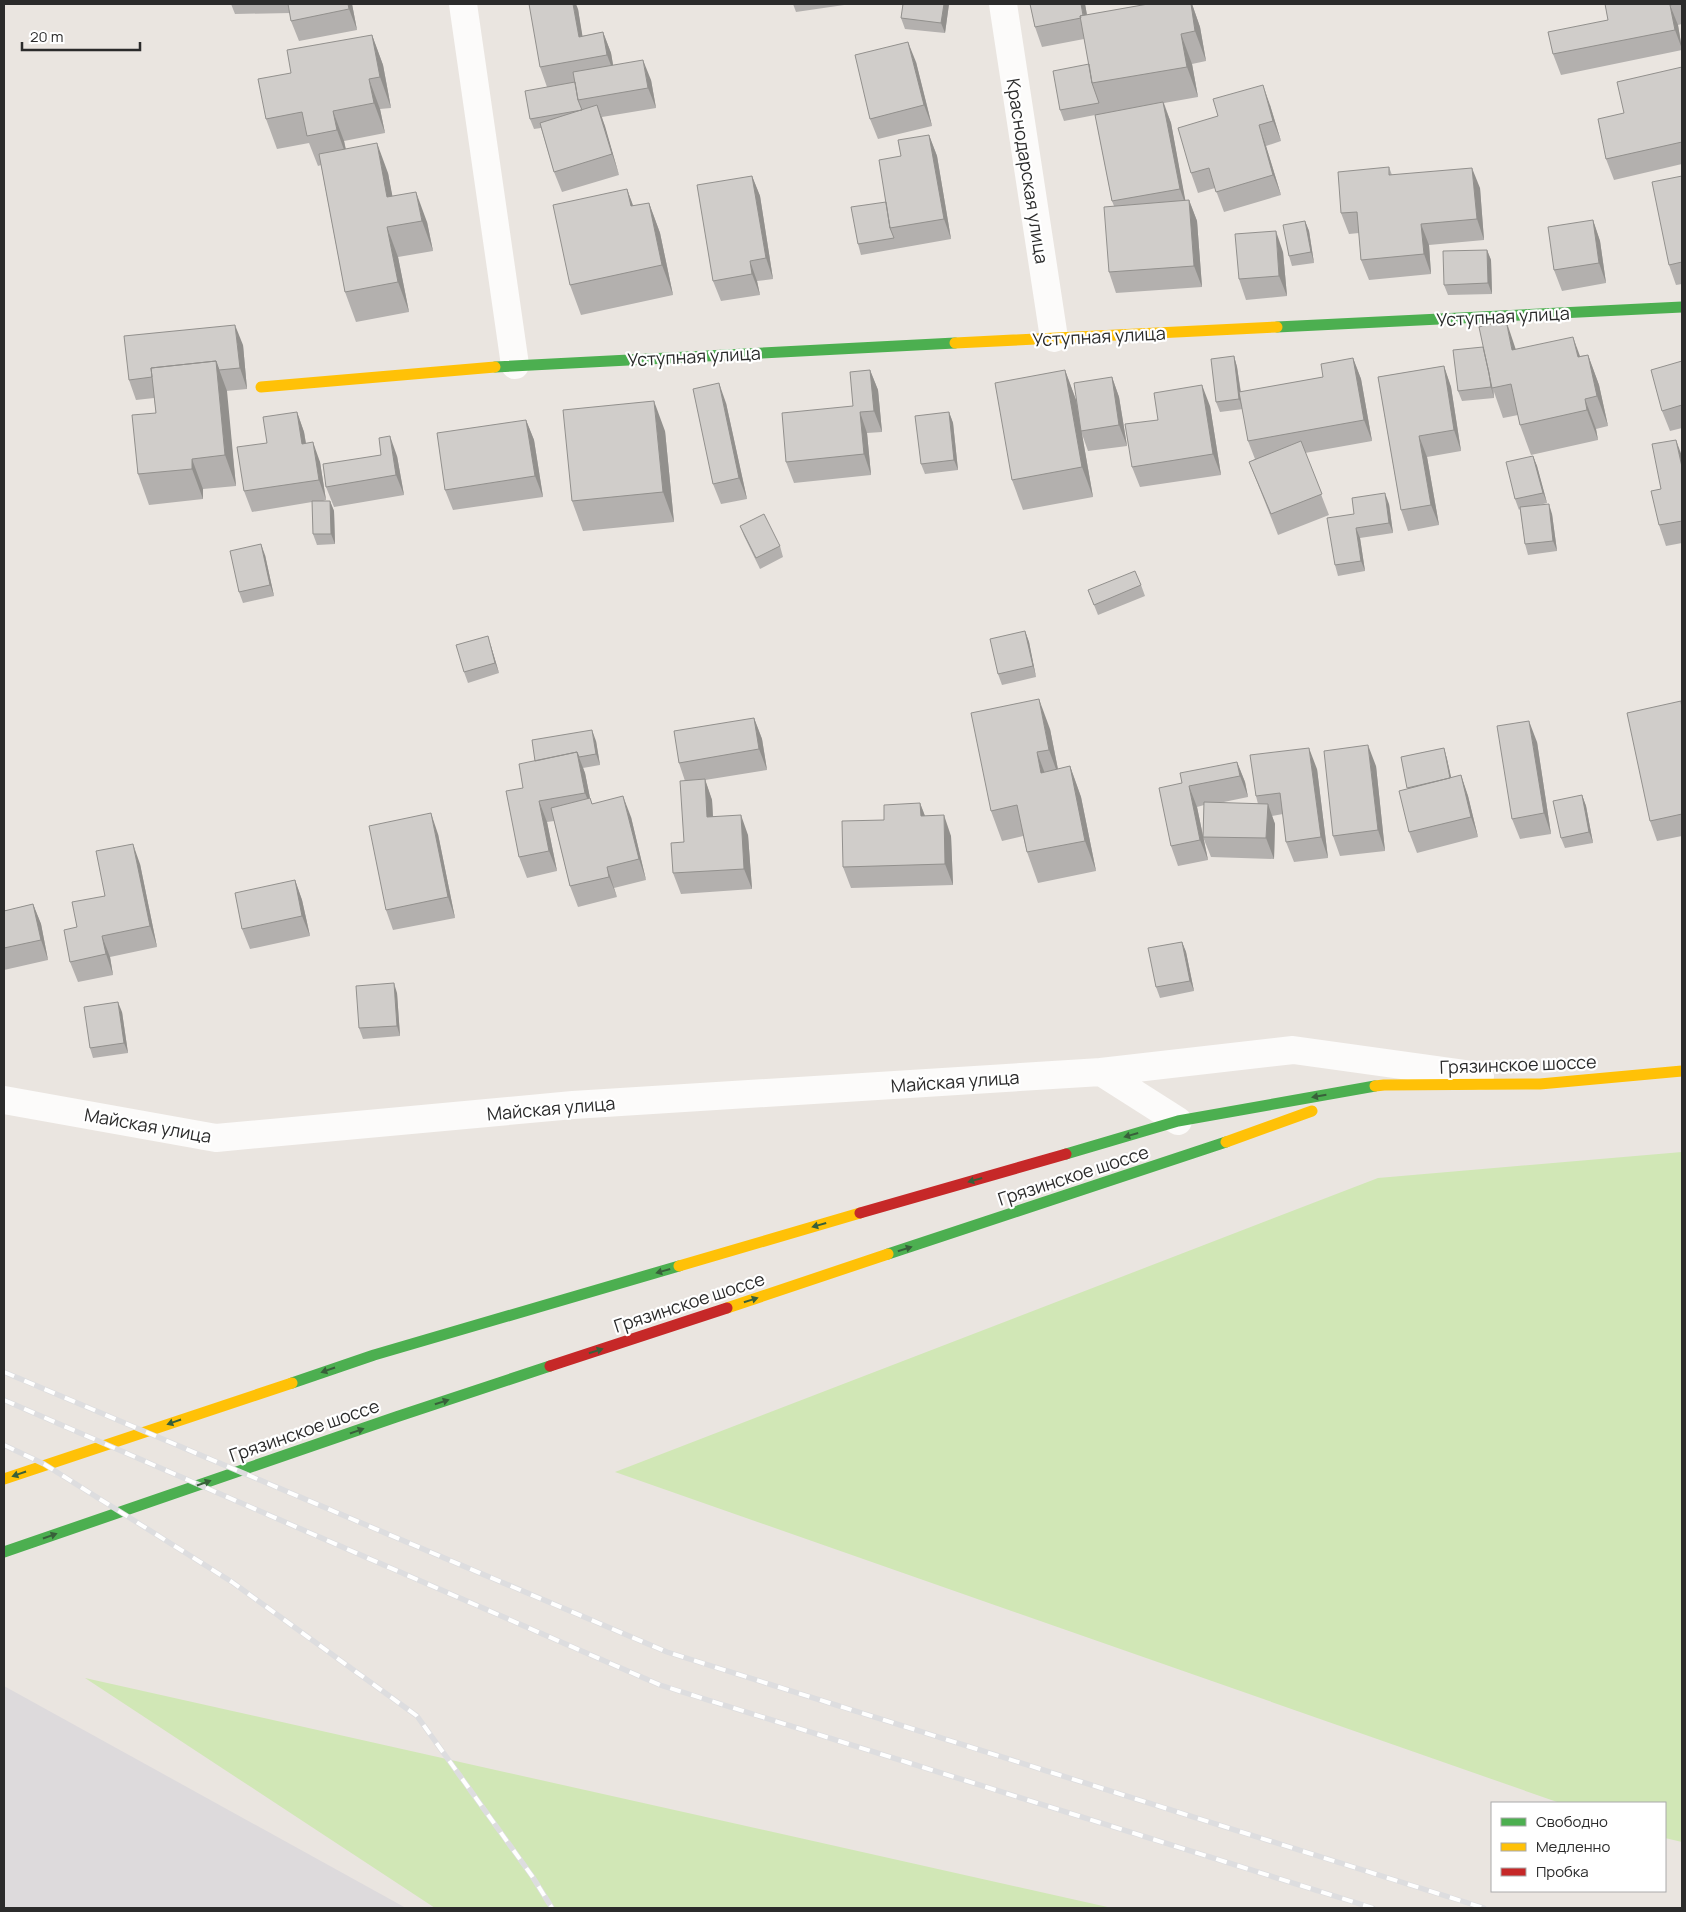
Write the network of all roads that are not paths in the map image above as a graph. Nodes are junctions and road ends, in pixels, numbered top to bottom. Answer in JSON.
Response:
{"nodes":[{"id":1,"x":463,"y":4,"type":"edge"},
{"id":2,"x":1003,"y":4,"type":"edge"},
{"id":3,"x":1682,"y":307,"type":"edge"},
{"id":4,"x":1054,"y":338,"type":"junction"},
{"id":5,"x":515,"y":365,"type":"junction"},
{"id":6,"x":261,"y":388,"type":"dead end"},
{"id":7,"x":1682,"y":1071,"type":"edge"},
{"id":8,"x":1101,"y":1072,"type":"junction"},
{"id":9,"x":1540,"y":1084,"type":"junction"},
{"id":10,"x":1384,"y":1085,"type":"junction"},
{"id":11,"x":4,"y":1100,"type":"edge"},
{"id":12,"x":1178,"y":1121,"type":"junction"},
{"id":13,"x":4,"y":1479,"type":"edge"},
{"id":14,"x":4,"y":1552,"type":"edge"}],
"edges":[{"from":1,"to":5,"type":"street"},
{"from":2,"to":4,"type":"street","name":"Краснодарская улица"},
{"from":3,"to":4,"type":"main road","name":"Уступная улица"},
{"from":4,"to":5,"type":"main road","name":"Уступная улица"},
{"from":5,"to":6,"type":"main road","name":"Уступная улица"},
{"from":7,"to":9,"type":"main road","name":"Грязинское шоссе"},
{"from":8,"to":9,"type":"street","name":"Майская улица"},
{"from":8,"to":11,"type":"street","name":"Майская улица"},
{"from":8,"to":12,"type":"street"},
{"from":9,"to":10,"type":"main road","name":"Грязинское шоссе"},
{"from":10,"to":12,"type":"main road","name":"Грязинское шоссе","one_way":true},
{"from":14,"to":10,"type":"main road","name":"Грязинское шоссе","one_way":true},
{"from":12,"to":13,"type":"main road","name":"Грязинское шоссе","one_way":true}]}
